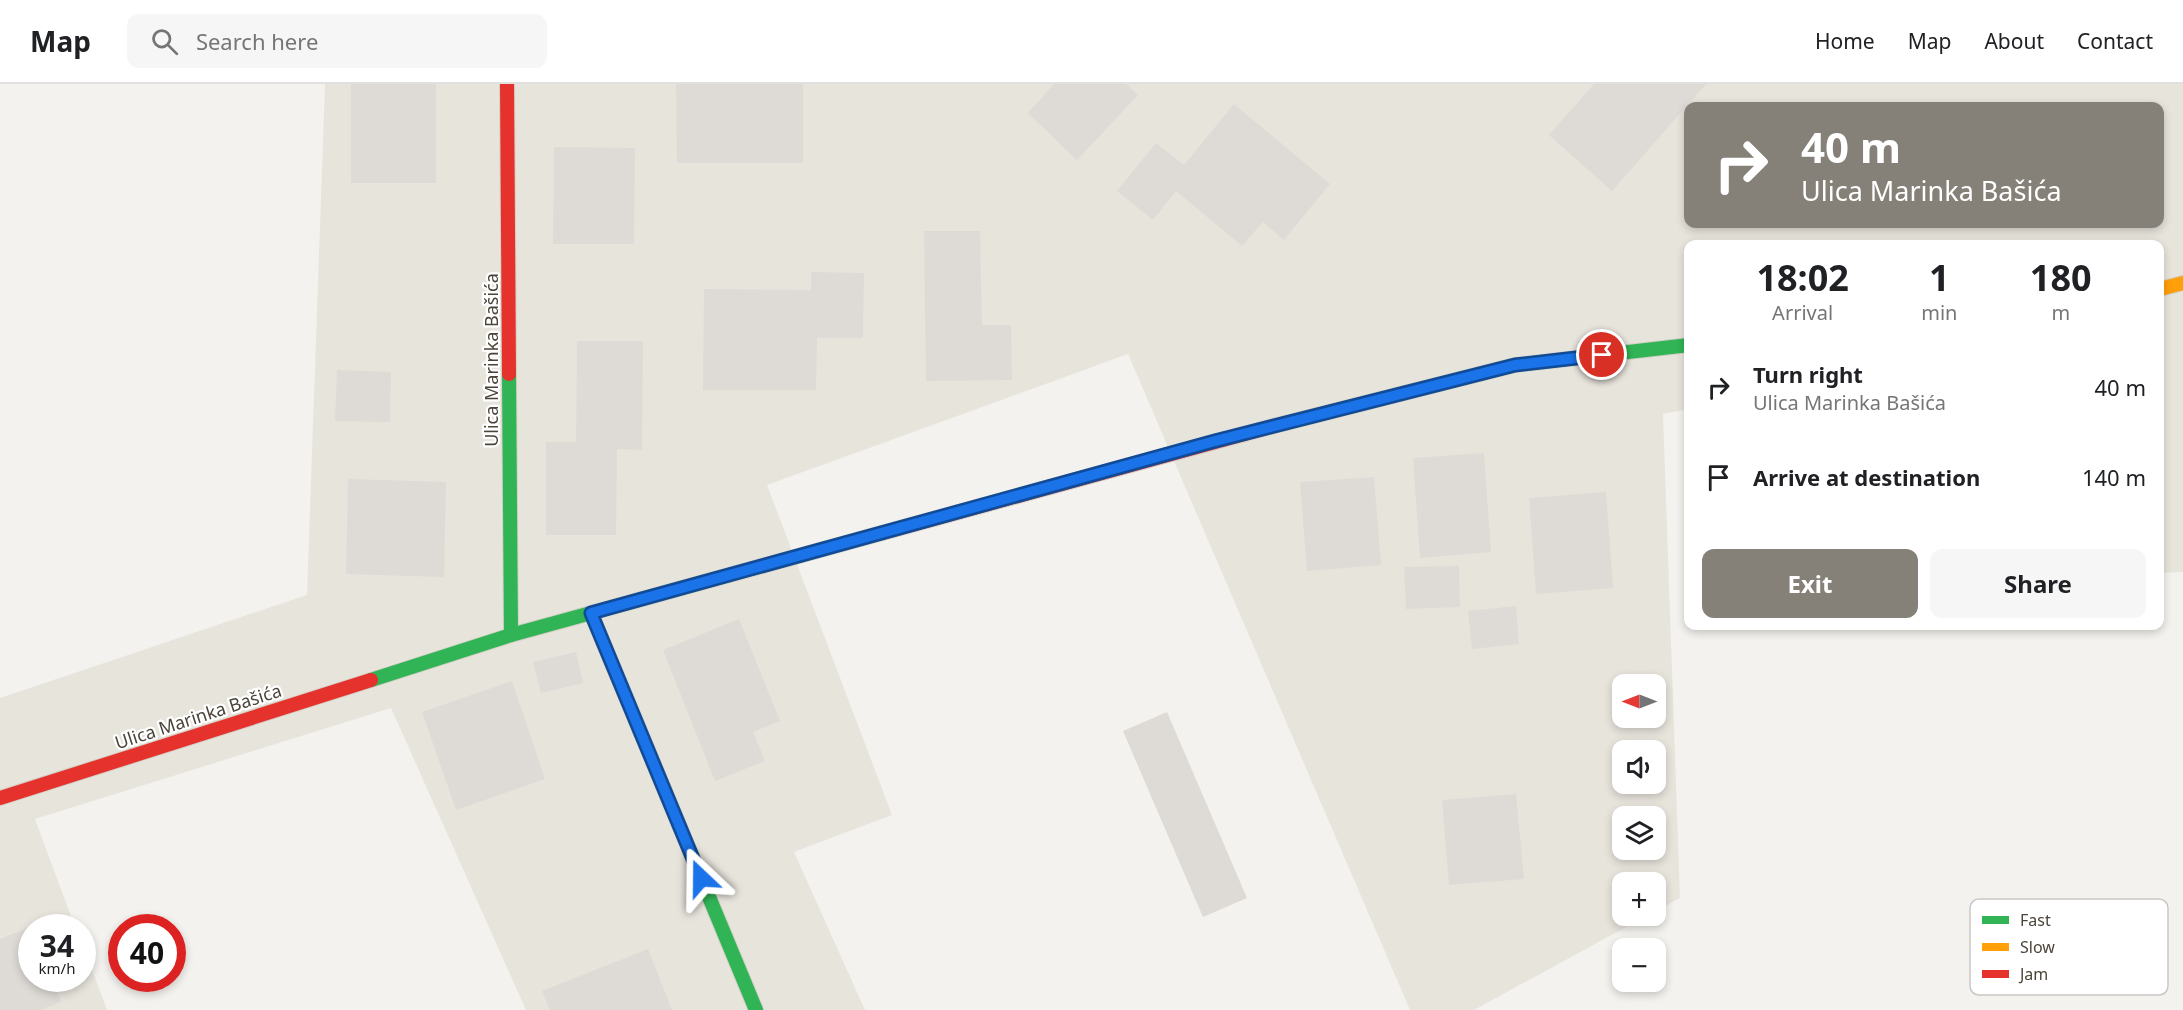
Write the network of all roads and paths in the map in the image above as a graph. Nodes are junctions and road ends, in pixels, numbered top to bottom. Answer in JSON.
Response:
{"nodes":[{"id":1,"x":507,"y":84,"type":"edge"},
{"id":2,"x":2183,"y":283,"type":"edge"},
{"id":3,"x":2164,"y":288,"type":"edge"},
{"id":4,"x":1684,"y":346,"type":"edge"},
{"id":5,"x":591,"y":613,"type":"junction"},
{"id":6,"x":511,"y":635,"type":"junction"},
{"id":7,"x":0,"y":798,"type":"edge"},
{"id":8,"x":756,"y":1010,"type":"edge"}],
"edges":[{"from":1,"to":6,"type":"main road","name":"Ulica Marinka Bašića"},
{"from":2,"to":3,"type":"main road"},
{"from":4,"to":5,"type":"main road","name":"Ulica Marinka Bašića"},
{"from":5,"to":6,"type":"main road","name":"Ulica Marinka Bašića"},
{"from":5,"to":8,"type":"main road"},
{"from":6,"to":7,"type":"main road","name":"Ulica Marinka Bašića"}]}
